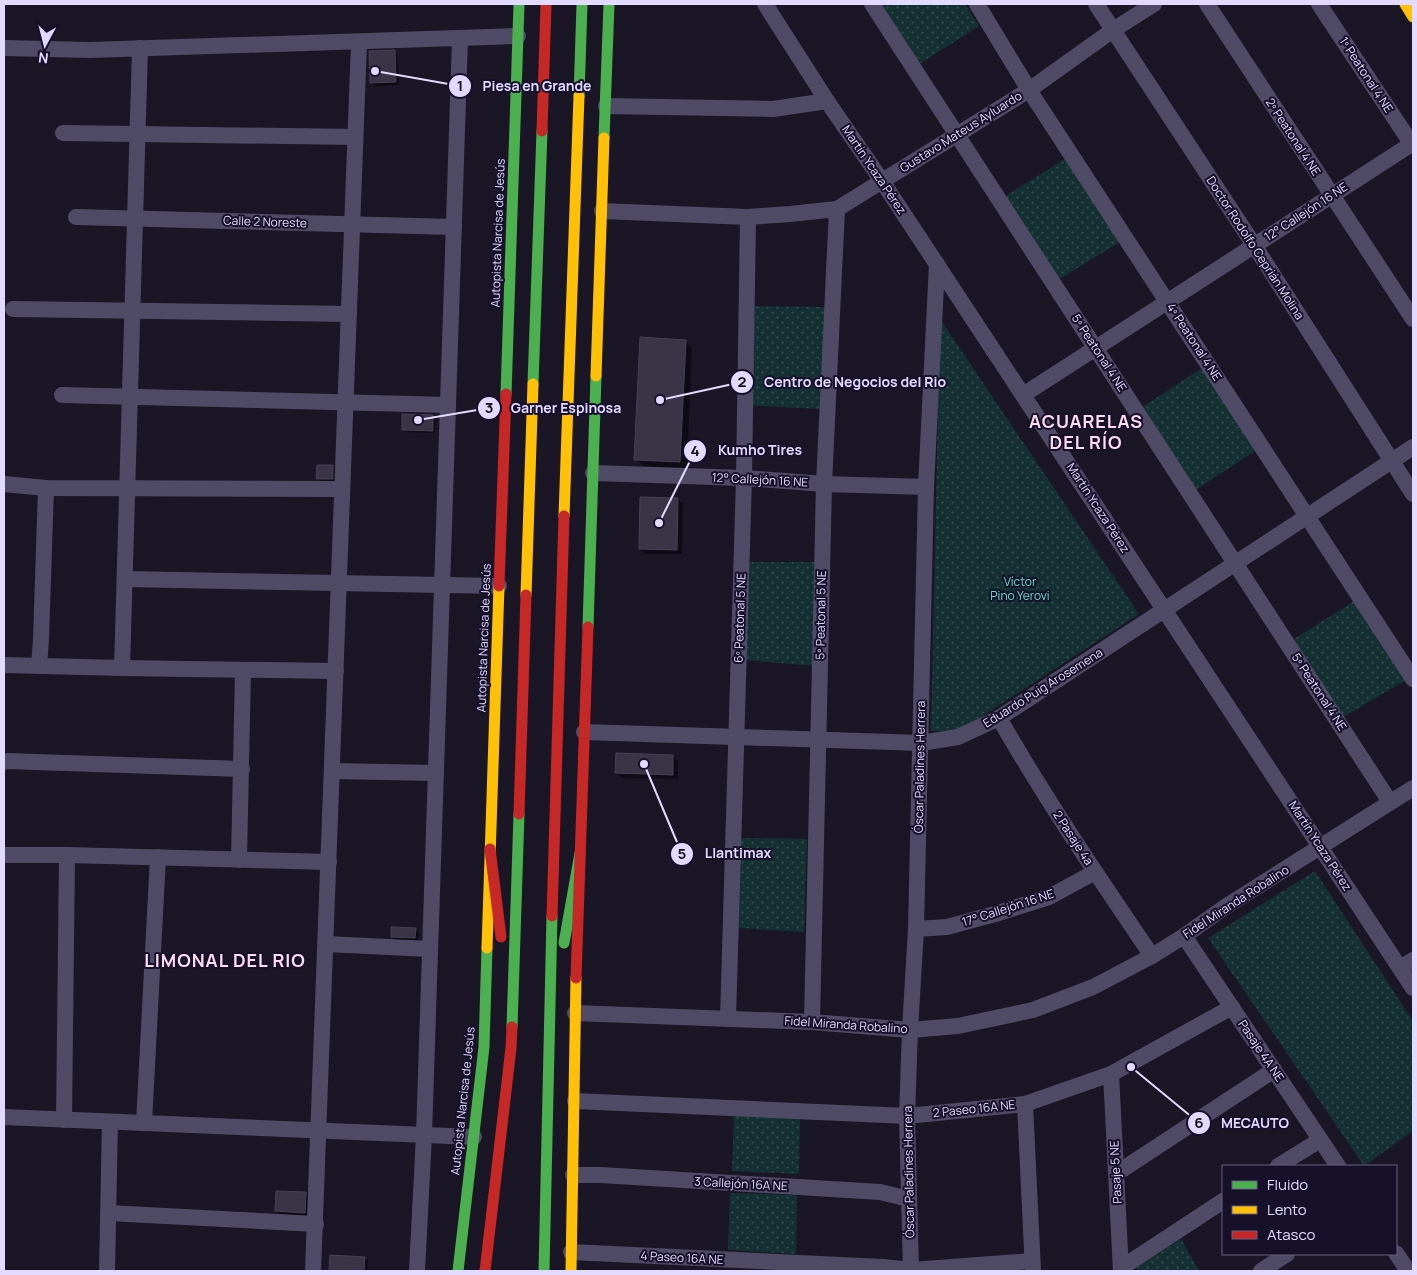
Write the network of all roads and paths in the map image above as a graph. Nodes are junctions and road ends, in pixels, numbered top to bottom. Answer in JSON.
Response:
{"nodes":[{"id":1,"x":519,"y":4,"type":"edge"},
{"id":2,"x":546,"y":4,"type":"edge"},
{"id":3,"x":582,"y":4,"type":"edge"},
{"id":4,"x":609,"y":4,"type":"edge"},
{"id":5,"x":765,"y":4,"type":"edge"},
{"id":6,"x":872,"y":4,"type":"edge"},
{"id":7,"x":977,"y":4,"type":"edge"},
{"id":8,"x":1096,"y":4,"type":"edge"},
{"id":9,"x":1154,"y":4,"type":"edge"},
{"id":10,"x":1207,"y":4,"type":"edge"},
{"id":11,"x":1319,"y":4,"type":"edge"},
{"id":12,"x":1405,"y":4,"type":"edge"},
{"id":13,"x":1413,"y":17,"type":"edge"},
{"id":14,"x":1113,"y":30,"type":"junction"},
{"id":15,"x":518,"y":36,"type":"junction"},
{"id":16,"x":460,"y":39,"type":"junction"},
{"id":17,"x":359,"y":42,"type":"junction"},
{"id":18,"x":4,"y":48,"type":"edge"},
{"id":19,"x":140,"y":48,"type":"junction"},
{"id":20,"x":1030,"y":90,"type":"junction"},
{"id":21,"x":827,"y":101,"type":"junction"},
{"id":22,"x":606,"y":106,"type":"junction"},
{"id":23,"x":63,"y":133,"type":"dead end"},
{"id":24,"x":138,"y":134,"type":"junction"},
{"id":25,"x":957,"y":135,"type":"junction"},
{"id":26,"x":355,"y":137,"type":"junction"},
{"id":27,"x":1413,"y":144,"type":"edge"},
{"id":28,"x":882,"y":181,"type":"junction"},
{"id":29,"x":1331,"y":196,"type":"junction"},
{"id":30,"x":837,"y":209,"type":"junction"},
{"id":31,"x":602,"y":211,"type":"junction"},
{"id":32,"x":748,"y":216,"type":"junction"},
{"id":33,"x":76,"y":217,"type":"dead end"},
{"id":34,"x":136,"y":218,"type":"junction"},
{"id":35,"x":352,"y":224,"type":"junction"},
{"id":36,"x":454,"y":227,"type":"junction"},
{"id":37,"x":1254,"y":245,"type":"junction"},
{"id":38,"x":937,"y":264,"type":"junction"},
{"id":39,"x":1167,"y":301,"type":"junction"},
{"id":40,"x":13,"y":309,"type":"dead end"},
{"id":41,"x":133,"y":310,"type":"junction"},
{"id":42,"x":349,"y":314,"type":"junction"},
{"id":43,"x":1413,"y":319,"type":"edge"},
{"id":44,"x":1096,"y":348,"type":"junction"},
{"id":45,"x":1023,"y":394,"type":"junction"},
{"id":46,"x":62,"y":395,"type":"dead end"},
{"id":47,"x":131,"y":397,"type":"junction"},
{"id":48,"x":346,"y":402,"type":"junction"},
{"id":49,"x":448,"y":405,"type":"junction"},
{"id":50,"x":1413,"y":447,"type":"edge"},
{"id":51,"x":1392,"y":461,"type":"junction"},
{"id":52,"x":593,"y":473,"type":"junction"},
{"id":53,"x":744,"y":478,"type":"junction"},
{"id":54,"x":4,"y":484,"type":"edge"},
{"id":55,"x":824,"y":484,"type":"junction"},
{"id":56,"x":926,"y":486,"type":"junction"},
{"id":57,"x":128,"y":487,"type":"junction"},
{"id":58,"x":46,"y":488,"type":"junction"},
{"id":59,"x":342,"y":489,"type":"junction"},
{"id":60,"x":1413,"y":494,"type":"edge"},
{"id":61,"x":1308,"y":517,"type":"junction"},
{"id":62,"x":1236,"y":563,"type":"junction"},
{"id":63,"x":125,"y":579,"type":"junction"},
{"id":64,"x":339,"y":583,"type":"junction"},
{"id":65,"x":442,"y":585,"type":"junction"},
{"id":66,"x":499,"y":586,"type":"junction"},
{"id":67,"x":1165,"y":611,"type":"junction"},
{"id":68,"x":4,"y":665,"type":"edge"},
{"id":69,"x":39,"y":666,"type":"junction"},
{"id":70,"x":122,"y":668,"type":"junction"},
{"id":71,"x":243,"y":670,"type":"junction"},
{"id":72,"x":336,"y":671,"type":"junction"},
{"id":73,"x":1413,"y":679,"type":"edge"},
{"id":74,"x":999,"y":718,"type":"junction"},
{"id":75,"x":584,"y":732,"type":"junction"},
{"id":76,"x":736,"y":736,"type":"junction"},
{"id":77,"x":819,"y":740,"type":"junction"},
{"id":78,"x":921,"y":743,"type":"junction"},
{"id":79,"x":4,"y":762,"type":"edge"},
{"id":80,"x":242,"y":769,"type":"junction"},
{"id":81,"x":332,"y":771,"type":"junction"},
{"id":82,"x":436,"y":773,"type":"junction"},
{"id":83,"x":1413,"y":788,"type":"edge"},
{"id":84,"x":1390,"y":802,"type":"junction"},
{"id":85,"x":1321,"y":847,"type":"junction"},
{"id":86,"x":490,"y":849,"type":"junction"},
{"id":87,"x":580,"y":853,"type":"junction"},
{"id":88,"x":4,"y":855,"type":"edge"},
{"id":89,"x":67,"y":855,"type":"junction"},
{"id":90,"x":158,"y":857,"type":"junction"},
{"id":91,"x":239,"y":860,"type":"junction"},
{"id":92,"x":329,"y":862,"type":"junction"},
{"id":93,"x":1095,"y":872,"type":"junction"},
{"id":94,"x":916,"y":929,"type":"junction"},
{"id":95,"x":1184,"y":936,"type":"junction"},
{"id":96,"x":326,"y":944,"type":"junction"},
{"id":97,"x":430,"y":949,"type":"junction"},
{"id":98,"x":1152,"y":956,"type":"junction"},
{"id":99,"x":1407,"y":964,"type":"edge"},
{"id":100,"x":1413,"y":988,"type":"edge"},
{"id":101,"x":1232,"y":1008,"type":"junction"},
{"id":102,"x":576,"y":1013,"type":"junction"},
{"id":103,"x":728,"y":1019,"type":"junction"},
{"id":104,"x":812,"y":1022,"type":"junction"},
{"id":105,"x":910,"y":1030,"type":"junction"},
{"id":106,"x":512,"y":1032,"type":"junction"},
{"id":107,"x":548,"y":1034,"type":"junction"},
{"id":108,"x":1274,"y":1070,"type":"junction"},
{"id":109,"x":1111,"y":1074,"type":"junction"},
{"id":110,"x":575,"y":1101,"type":"junction"},
{"id":111,"x":1024,"y":1104,"type":"junction"},
{"id":112,"x":907,"y":1116,"type":"junction"},
{"id":113,"x":4,"y":1117,"type":"edge"},
{"id":114,"x":64,"y":1120,"type":"junction"},
{"id":115,"x":110,"y":1122,"type":"junction"},
{"id":116,"x":144,"y":1123,"type":"junction"},
{"id":117,"x":319,"y":1131,"type":"junction"},
{"id":118,"x":424,"y":1135,"type":"junction"},
{"id":119,"x":474,"y":1137,"type":"junction"},
{"id":120,"x":1320,"y":1140,"type":"junction"},
{"id":121,"x":1280,"y":1165,"type":"edge"},
{"id":122,"x":1337,"y":1165,"type":"edge"},
{"id":123,"x":1117,"y":1173,"type":"junction"},
{"id":124,"x":573,"y":1175,"type":"junction"},
{"id":125,"x":909,"y":1199,"type":"junction"},
{"id":126,"x":1222,"y":1202,"type":"edge"},
{"id":127,"x":108,"y":1213,"type":"junction"},
{"id":128,"x":316,"y":1224,"type":"junction"},
{"id":129,"x":572,"y":1252,"type":"junction"},
{"id":130,"x":1285,"y":1255,"type":"edge"},
{"id":131,"x":1397,"y":1255,"type":"edge"},
{"id":132,"x":1033,"y":1266,"type":"edge"},
{"id":133,"x":1121,"y":1270,"type":"edge"},
{"id":134,"x":1405,"y":1270,"type":"edge"},
{"id":135,"x":107,"y":1271,"type":"edge"},
{"id":136,"x":313,"y":1271,"type":"edge"},
{"id":137,"x":416,"y":1271,"type":"edge"},
{"id":138,"x":458,"y":1271,"type":"edge"},
{"id":139,"x":485,"y":1271,"type":"edge"},
{"id":140,"x":544,"y":1271,"type":"edge"},
{"id":141,"x":571,"y":1271,"type":"edge"},
{"id":142,"x":911,"y":1271,"type":"edge"},
{"id":143,"x":1261,"y":1271,"type":"edge"}],
"edges":[{"from":1,"to":15,"type":"main road","name":"Autopista Narcisa de Jesús"},
{"from":2,"to":106,"type":"main road"},
{"from":3,"to":107,"type":"main road"},
{"from":4,"to":22,"type":"main road"},
{"from":5,"to":21,"type":"street","name":"Martín Ycaza Pérez"},
{"from":6,"to":25,"type":"street","name":"5º Peatonal 4 NE"},
{"from":7,"to":20,"type":"street","name":"4º Peatonal 4 NE"},
{"from":8,"to":14,"type":"street","name":"Doctor Rodolfo Ceprián Molina"},
{"from":9,"to":14,"type":"street","name":"Gustavo Mateus Ayluardo"},
{"from":10,"to":29,"type":"street","name":"2º Peatonal 4 NE"},
{"from":11,"to":27,"type":"street","name":"1º Peatonal 4 NE"},
{"from":12,"to":13,"type":"main road"},
{"from":14,"to":20,"type":"street","name":"Gustavo Mateus Ayluardo"},
{"from":14,"to":37,"type":"street","name":"Doctor Rodolfo Ceprián Molina"},
{"from":15,"to":16,"type":"street"},
{"from":15,"to":66,"type":"main road","name":"Autopista Narcisa de Jesús"},
{"from":16,"to":17,"type":"street"},
{"from":16,"to":36,"type":"street"},
{"from":17,"to":19,"type":"street"},
{"from":17,"to":26,"type":"street"},
{"from":18,"to":19,"type":"street"},
{"from":19,"to":24,"type":"street"},
{"from":20,"to":25,"type":"street","name":"Gustavo Mateus Ayluardo"},
{"from":20,"to":39,"type":"street","name":"4º Peatonal 4 NE"},
{"from":21,"to":22,"type":"street"},
{"from":21,"to":28,"type":"street","name":"Martín Ycaza Pérez"},
{"from":22,"to":31,"type":"main road"},
{"from":23,"to":24,"type":"street"},
{"from":24,"to":26,"type":"street"},
{"from":24,"to":34,"type":"street"},
{"from":25,"to":28,"type":"street","name":"Gustavo Mateus Ayluardo"},
{"from":25,"to":44,"type":"street","name":"5º Peatonal 4 NE"},
{"from":26,"to":35,"type":"street"},
{"from":27,"to":29,"type":"street","name":"12° Callejón 16 NE"},
{"from":28,"to":30,"type":"street","name":"Gustavo Mateus Ayluardo"},
{"from":28,"to":38,"type":"street","name":"Martín Ycaza Pérez"},
{"from":29,"to":37,"type":"street","name":"12° Callejón 16 NE"},
{"from":29,"to":43,"type":"street","name":"2º Peatonal 4 NE"},
{"from":30,"to":32,"type":"street","name":"Gustavo Mateus Ayluardo"},
{"from":30,"to":55,"type":"street","name":"5º Peatonal 5 NE"},
{"from":31,"to":32,"type":"street","name":"Gustavo Mateus Ayluardo"},
{"from":31,"to":52,"type":"main road"},
{"from":32,"to":53,"type":"street","name":"6º Peatonal 5 NE"},
{"from":33,"to":34,"type":"street","name":"Calle 2 Noreste"},
{"from":34,"to":35,"type":"street","name":"Calle 2 Noreste"},
{"from":34,"to":41,"type":"street"},
{"from":35,"to":36,"type":"street","name":"Calle 2 Noreste"},
{"from":35,"to":42,"type":"street"},
{"from":36,"to":49,"type":"street"},
{"from":37,"to":39,"type":"street","name":"12° Callejón 16 NE"},
{"from":37,"to":51,"type":"street","name":"Doctor Rodolfo Ceprián Molina"},
{"from":38,"to":45,"type":"street","name":"Martín Ycaza Pérez"},
{"from":38,"to":56,"type":"street","name":"Óscar Paladines Herrera"},
{"from":39,"to":44,"type":"street","name":"12° Callejón 16 NE"},
{"from":39,"to":61,"type":"street","name":"4º Peatonal 4 NE"},
{"from":40,"to":41,"type":"street"},
{"from":41,"to":42,"type":"street"},
{"from":41,"to":47,"type":"street"},
{"from":42,"to":48,"type":"street"},
{"from":44,"to":45,"type":"street","name":"12° Callejón 16 NE"},
{"from":44,"to":62,"type":"street","name":"5º Peatonal 4 NE"},
{"from":45,"to":67,"type":"street","name":"Martín Ycaza Pérez"},
{"from":46,"to":47,"type":"street"},
{"from":47,"to":48,"type":"street"},
{"from":47,"to":57,"type":"street"},
{"from":48,"to":49,"type":"street"},
{"from":48,"to":59,"type":"street"},
{"from":49,"to":65,"type":"street"},
{"from":50,"to":51,"type":"street","name":"Eduardo Puig Arosemena"},
{"from":51,"to":60,"type":"street","name":"Doctor Rodolfo Ceprián Molina"},
{"from":51,"to":61,"type":"street","name":"Eduardo Puig Arosemena"},
{"from":52,"to":53,"type":"street","name":"12° Callejón 16 NE"},
{"from":52,"to":75,"type":"main road"},
{"from":53,"to":55,"type":"street","name":"12° Callejón 16 NE"},
{"from":53,"to":76,"type":"street","name":"6º Peatonal 5 NE"},
{"from":54,"to":58,"type":"street"},
{"from":55,"to":56,"type":"street","name":"12° Callejón 16 NE"},
{"from":55,"to":77,"type":"street","name":"5º Peatonal 5 NE"},
{"from":56,"to":78,"type":"street","name":"Óscar Paladines Herrera"},
{"from":57,"to":58,"type":"street"},
{"from":57,"to":59,"type":"street"},
{"from":57,"to":63,"type":"street"},
{"from":58,"to":69,"type":"street"},
{"from":59,"to":64,"type":"street"},
{"from":61,"to":62,"type":"street","name":"Eduardo Puig Arosemena"},
{"from":61,"to":73,"type":"street","name":"4º Peatonal 4 NE"},
{"from":62,"to":67,"type":"street","name":"Eduardo Puig Arosemena"},
{"from":62,"to":84,"type":"street","name":"5º Peatonal 4 NE"},
{"from":63,"to":64,"type":"street"},
{"from":63,"to":70,"type":"street"},
{"from":64,"to":65,"type":"street"},
{"from":64,"to":72,"type":"street"},
{"from":65,"to":66,"type":"street"},
{"from":65,"to":82,"type":"street"},
{"from":66,"to":86,"type":"main road","name":"Autopista Narcisa de Jesús"},
{"from":67,"to":74,"type":"street","name":"Eduardo Puig Arosemena"},
{"from":67,"to":85,"type":"street","name":"Martín Ycaza Pérez"},
{"from":68,"to":69,"type":"street"},
{"from":69,"to":70,"type":"street"},
{"from":70,"to":71,"type":"street"},
{"from":71,"to":72,"type":"street"},
{"from":71,"to":80,"type":"street"},
{"from":72,"to":81,"type":"street"},
{"from":74,"to":78,"type":"street","name":"Eduardo Puig Arosemena"},
{"from":74,"to":93,"type":"street","name":"2 Pasaje 4a"},
{"from":75,"to":76,"type":"street","name":"Eduardo Puig Arosemena"},
{"from":75,"to":87,"type":"main road"},
{"from":76,"to":77,"type":"street","name":"Eduardo Puig Arosemena"},
{"from":76,"to":103,"type":"street","name":"6º Peatonal 5 NE"},
{"from":77,"to":78,"type":"street","name":"Eduardo Puig Arosemena"},
{"from":77,"to":104,"type":"street","name":"5º Peatonal 5 NE"},
{"from":78,"to":94,"type":"street","name":"Óscar Paladines Herrera"},
{"from":79,"to":80,"type":"street"},
{"from":80,"to":91,"type":"street"},
{"from":81,"to":82,"type":"street"},
{"from":81,"to":92,"type":"street"},
{"from":82,"to":97,"type":"street"},
{"from":83,"to":84,"type":"street","name":"Fidel Miranda Robalino"},
{"from":84,"to":85,"type":"street","name":"Fidel Miranda Robalino"},
{"from":85,"to":95,"type":"street","name":"Fidel Miranda Robalino"},
{"from":85,"to":99,"type":"street","name":"Martín Ycaza Pérez"},
{"from":86,"to":106,"type":"main road"},
{"from":86,"to":119,"type":"main road","name":"Autopista Narcisa de Jesús"},
{"from":87,"to":102,"type":"main road"},
{"from":87,"to":107,"type":"main road"},
{"from":88,"to":89,"type":"street"},
{"from":89,"to":90,"type":"street"},
{"from":89,"to":114,"type":"street"},
{"from":90,"to":91,"type":"street"},
{"from":90,"to":116,"type":"street"},
{"from":91,"to":92,"type":"street"},
{"from":92,"to":96,"type":"street"},
{"from":93,"to":94,"type":"street","name":"17° Callejón 16 NE"},
{"from":93,"to":98,"type":"street","name":"2 Pasaje 4a"},
{"from":94,"to":105,"type":"street","name":"Óscar Paladines Herrera"},
{"from":95,"to":98,"type":"street","name":"Fidel Miranda Robalino"},
{"from":95,"to":101,"type":"street","name":"Pasaje 4A NE"},
{"from":96,"to":97,"type":"street"},
{"from":96,"to":117,"type":"street"},
{"from":97,"to":118,"type":"street"},
{"from":98,"to":105,"type":"street","name":"Fidel Miranda Robalino"},
{"from":99,"to":100,"type":"street","name":"Martín Ycaza Pérez"},
{"from":101,"to":108,"type":"street","name":"Pasaje 4A NE"},
{"from":101,"to":109,"type":"street","name":"2 Paseo 16A NE"},
{"from":102,"to":103,"type":"street","name":"Fidel Miranda Robalino"},
{"from":102,"to":110,"type":"main road"},
{"from":103,"to":104,"type":"street","name":"Fidel Miranda Robalino"},
{"from":104,"to":105,"type":"street","name":"Fidel Miranda Robalino"},
{"from":105,"to":112,"type":"street","name":"Óscar Paladines Herrera"},
{"from":106,"to":139,"type":"main road"},
{"from":107,"to":140,"type":"main road"},
{"from":108,"to":120,"type":"street","name":"Pasaje 4A NE"},
{"from":108,"to":123,"type":"street"},
{"from":109,"to":111,"type":"street","name":"2 Paseo 16A NE"},
{"from":109,"to":123,"type":"street","name":"Pasaje 5 NE"},
{"from":110,"to":112,"type":"street","name":"2 Paseo 16A NE"},
{"from":110,"to":124,"type":"main road"},
{"from":111,"to":112,"type":"street","name":"2 Paseo 16A NE"},
{"from":111,"to":132,"type":"street"},
{"from":112,"to":125,"type":"street","name":"Óscar Paladines Herrera"},
{"from":113,"to":114,"type":"street"},
{"from":114,"to":115,"type":"street"},
{"from":115,"to":116,"type":"street"},
{"from":115,"to":127,"type":"street"},
{"from":116,"to":117,"type":"street"},
{"from":117,"to":118,"type":"street"},
{"from":117,"to":128,"type":"street"},
{"from":118,"to":119,"type":"street"},
{"from":118,"to":137,"type":"street"},
{"from":119,"to":138,"type":"main road","name":"Autopista Narcisa de Jesús"},
{"from":120,"to":121,"type":"street"},
{"from":120,"to":122,"type":"street","name":"Pasaje 4A NE"},
{"from":123,"to":133,"type":"street","name":"Pasaje 5 NE"},
{"from":124,"to":125,"type":"street","name":"3 Callejón 16A NE"},
{"from":124,"to":129,"type":"main road"},
{"from":125,"to":142,"type":"street","name":"Óscar Paladines Herrera"},
{"from":126,"to":133,"type":"street"},
{"from":127,"to":128,"type":"street"},
{"from":127,"to":135,"type":"street"},
{"from":128,"to":136,"type":"street"},
{"from":129,"to":141,"type":"main road"},
{"from":129,"to":142,"type":"street","name":"4 Paseo 16A NE"},
{"from":130,"to":143,"type":"street"},
{"from":131,"to":134,"type":"street"},
{"from":132,"to":142,"type":"street","name":"4 Paseo 16A NE"}]}
